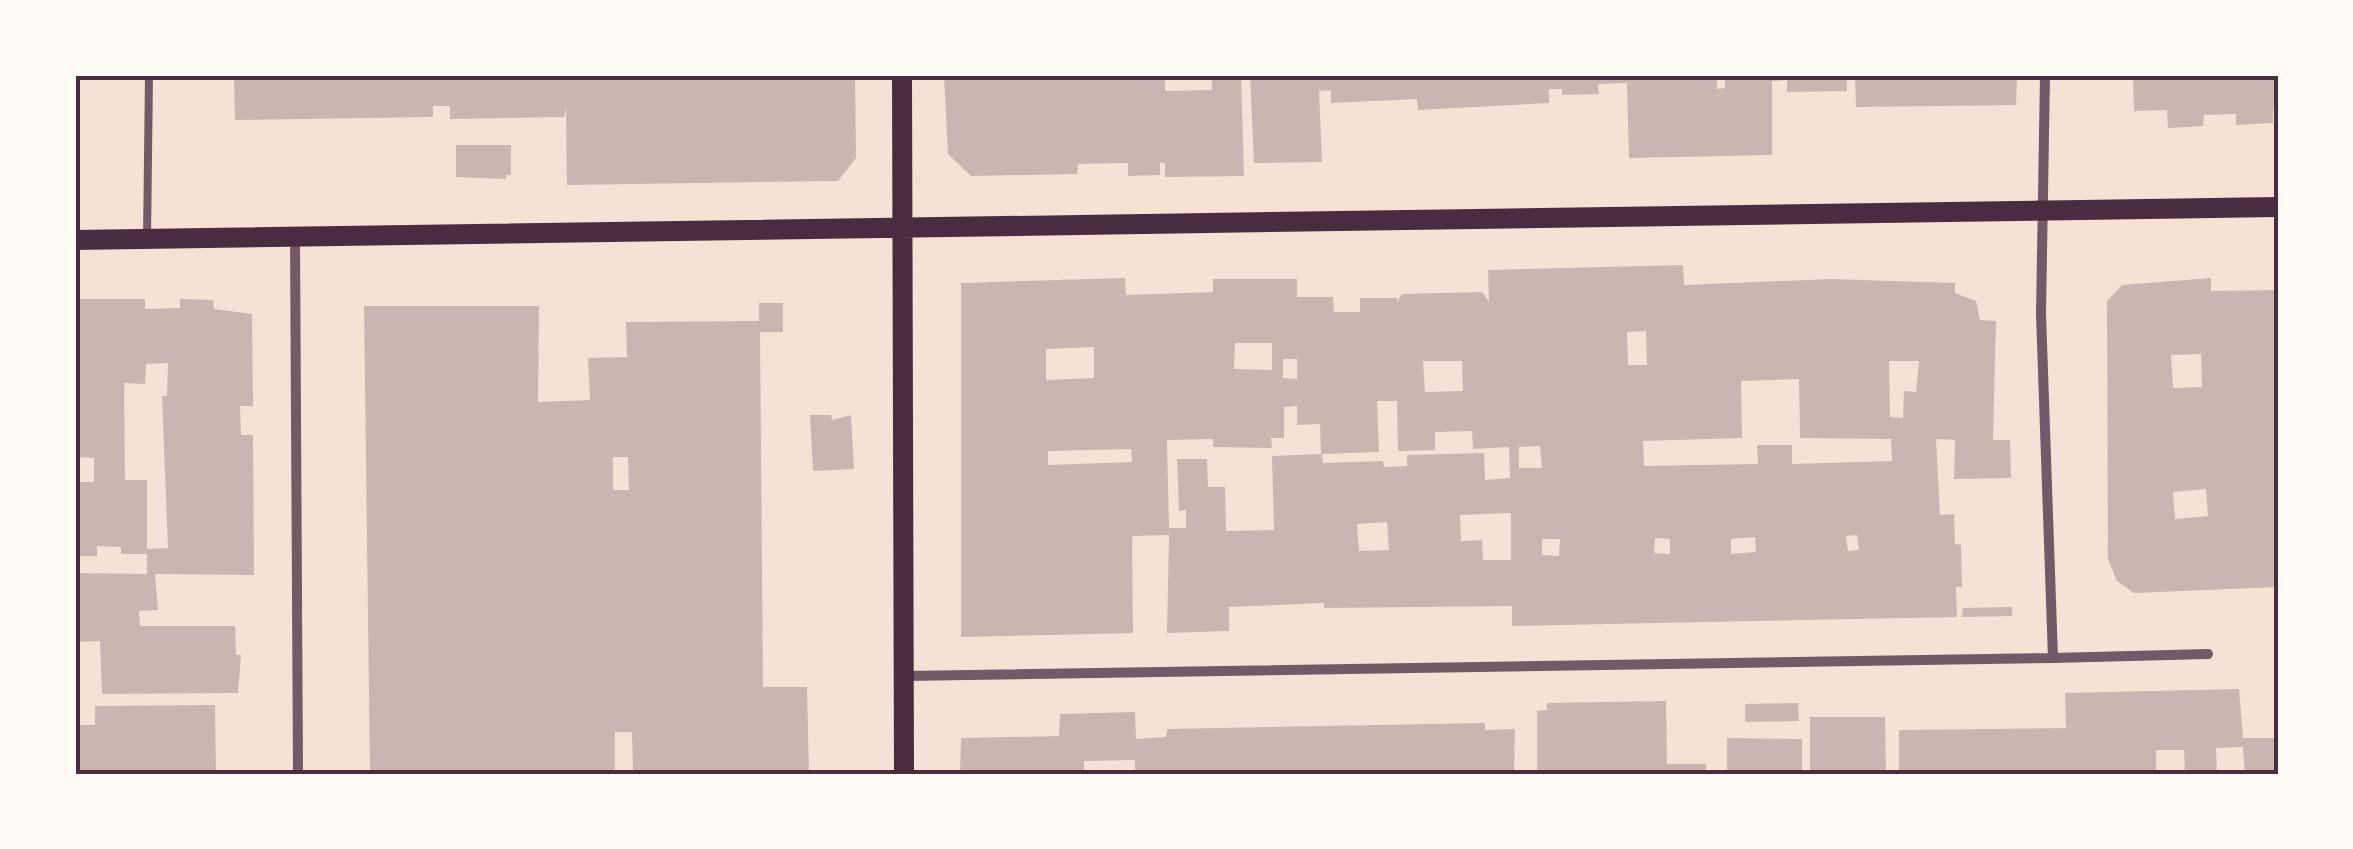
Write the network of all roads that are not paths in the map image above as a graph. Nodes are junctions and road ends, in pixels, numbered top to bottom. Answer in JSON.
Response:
{"nodes":[{"id":1,"x":148,"y":75,"type":"edge"},
{"id":2,"x":902,"y":75,"type":"edge"},
{"id":3,"x":2045,"y":75,"type":"edge"},
{"id":4,"x":2278,"y":207,"type":"edge"},
{"id":5,"x":2041,"y":210,"type":"junction"},
{"id":6,"x":902,"y":230,"type":"junction"},
{"id":7,"x":295,"y":236,"type":"junction"},
{"id":8,"x":148,"y":239,"type":"junction"},
{"id":9,"x":75,"y":240,"type":"edge"},
{"id":10,"x":2208,"y":654,"type":"dead end"},
{"id":11,"x":2053,"y":658,"type":"junction"},
{"id":12,"x":904,"y":676,"type":"junction"},
{"id":13,"x":298,"y":774,"type":"edge"},
{"id":14,"x":904,"y":774,"type":"edge"}],
"edges":[{"from":1,"to":8,"type":"lane"},
{"from":2,"to":6,"type":"main road"},
{"from":3,"to":5,"type":"street"},
{"from":4,"to":5,"type":"main road"},
{"from":5,"to":6,"type":"main road"},
{"from":5,"to":11,"type":"street"},
{"from":6,"to":7,"type":"main road"},
{"from":6,"to":12,"type":"main road"},
{"from":7,"to":8,"type":"main road"},
{"from":7,"to":13,"type":"street"},
{"from":8,"to":9,"type":"main road"},
{"from":10,"to":11,"type":"street"},
{"from":11,"to":12,"type":"street"},
{"from":12,"to":14,"type":"main road"}]}
